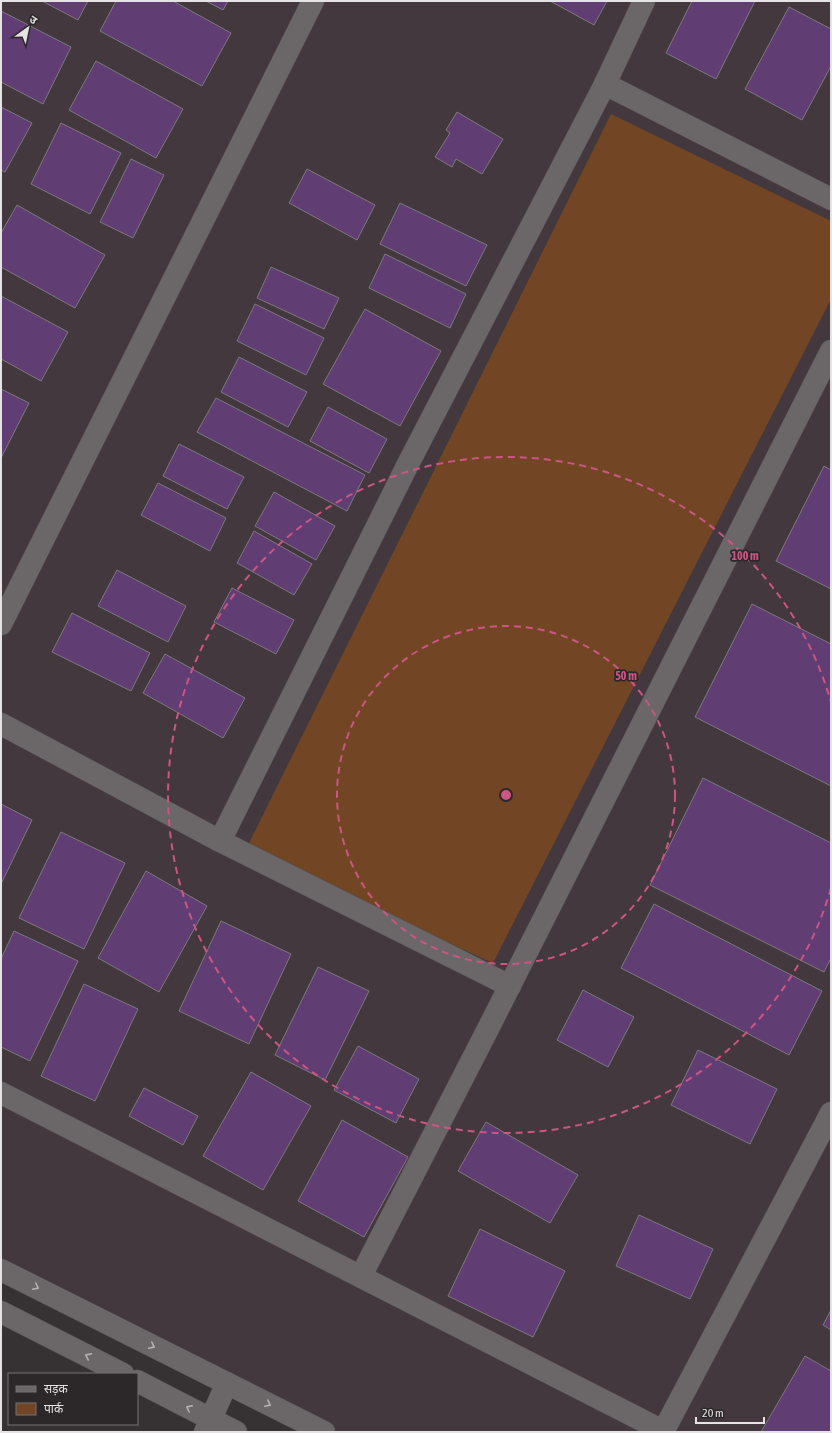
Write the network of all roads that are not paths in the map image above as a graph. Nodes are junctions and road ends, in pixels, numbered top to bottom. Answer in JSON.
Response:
{"nodes":[{"id":1,"x":313,"y":1,"type":"edge"},
{"id":2,"x":644,"y":1,"type":"edge"},
{"id":3,"x":605,"y":84,"type":"junction"},
{"id":4,"x":831,"y":199,"type":"edge"},
{"id":5,"x":831,"y":351,"type":"edge"},
{"id":6,"x":1,"y":624,"type":"edge"},
{"id":7,"x":1,"y":724,"type":"edge"},
{"id":8,"x":220,"y":841,"type":"junction"},
{"id":9,"x":510,"y":986,"type":"junction"},
{"id":10,"x":1,"y":1093,"type":"edge"},
{"id":11,"x":831,"y":1113,"type":"edge"},
{"id":12,"x":825,"y":1140,"type":"edge"},
{"id":13,"x":1,"y":1270,"type":"edge"},
{"id":14,"x":361,"y":1276,"type":"junction"},
{"id":15,"x":1,"y":1312,"type":"edge"},
{"id":16,"x":121,"y":1373,"type":"edge"},
{"id":17,"x":138,"y":1382,"type":"edge"},
{"id":18,"x":227,"y":1383,"type":"junction"},
{"id":19,"x":208,"y":1425,"type":"edge"},
{"id":20,"x":236,"y":1432,"type":"edge"},
{"id":21,"x":324,"y":1432,"type":"edge"},
{"id":22,"x":664,"y":1432,"type":"edge"}],
"edges":[{"from":1,"to":6,"type":"street"},
{"from":2,"to":3,"type":"street"},
{"from":3,"to":4,"type":"street"},
{"from":3,"to":8,"type":"street"},
{"from":5,"to":9,"type":"street"},
{"from":7,"to":8,"type":"street"},
{"from":8,"to":9,"type":"street"},
{"from":9,"to":14,"type":"street"},
{"from":10,"to":14,"type":"street"},
{"from":11,"to":12,"type":"street"},
{"from":12,"to":22,"type":"street"},
{"from":13,"to":18,"type":"street","one_way":true},
{"from":14,"to":22,"type":"street"},
{"from":16,"to":15,"type":"street","one_way":true},
{"from":19,"to":17,"type":"street","one_way":true},
{"from":18,"to":19,"type":"street"},
{"from":18,"to":21,"type":"street","one_way":true},
{"from":19,"to":20,"type":"street"}]}
